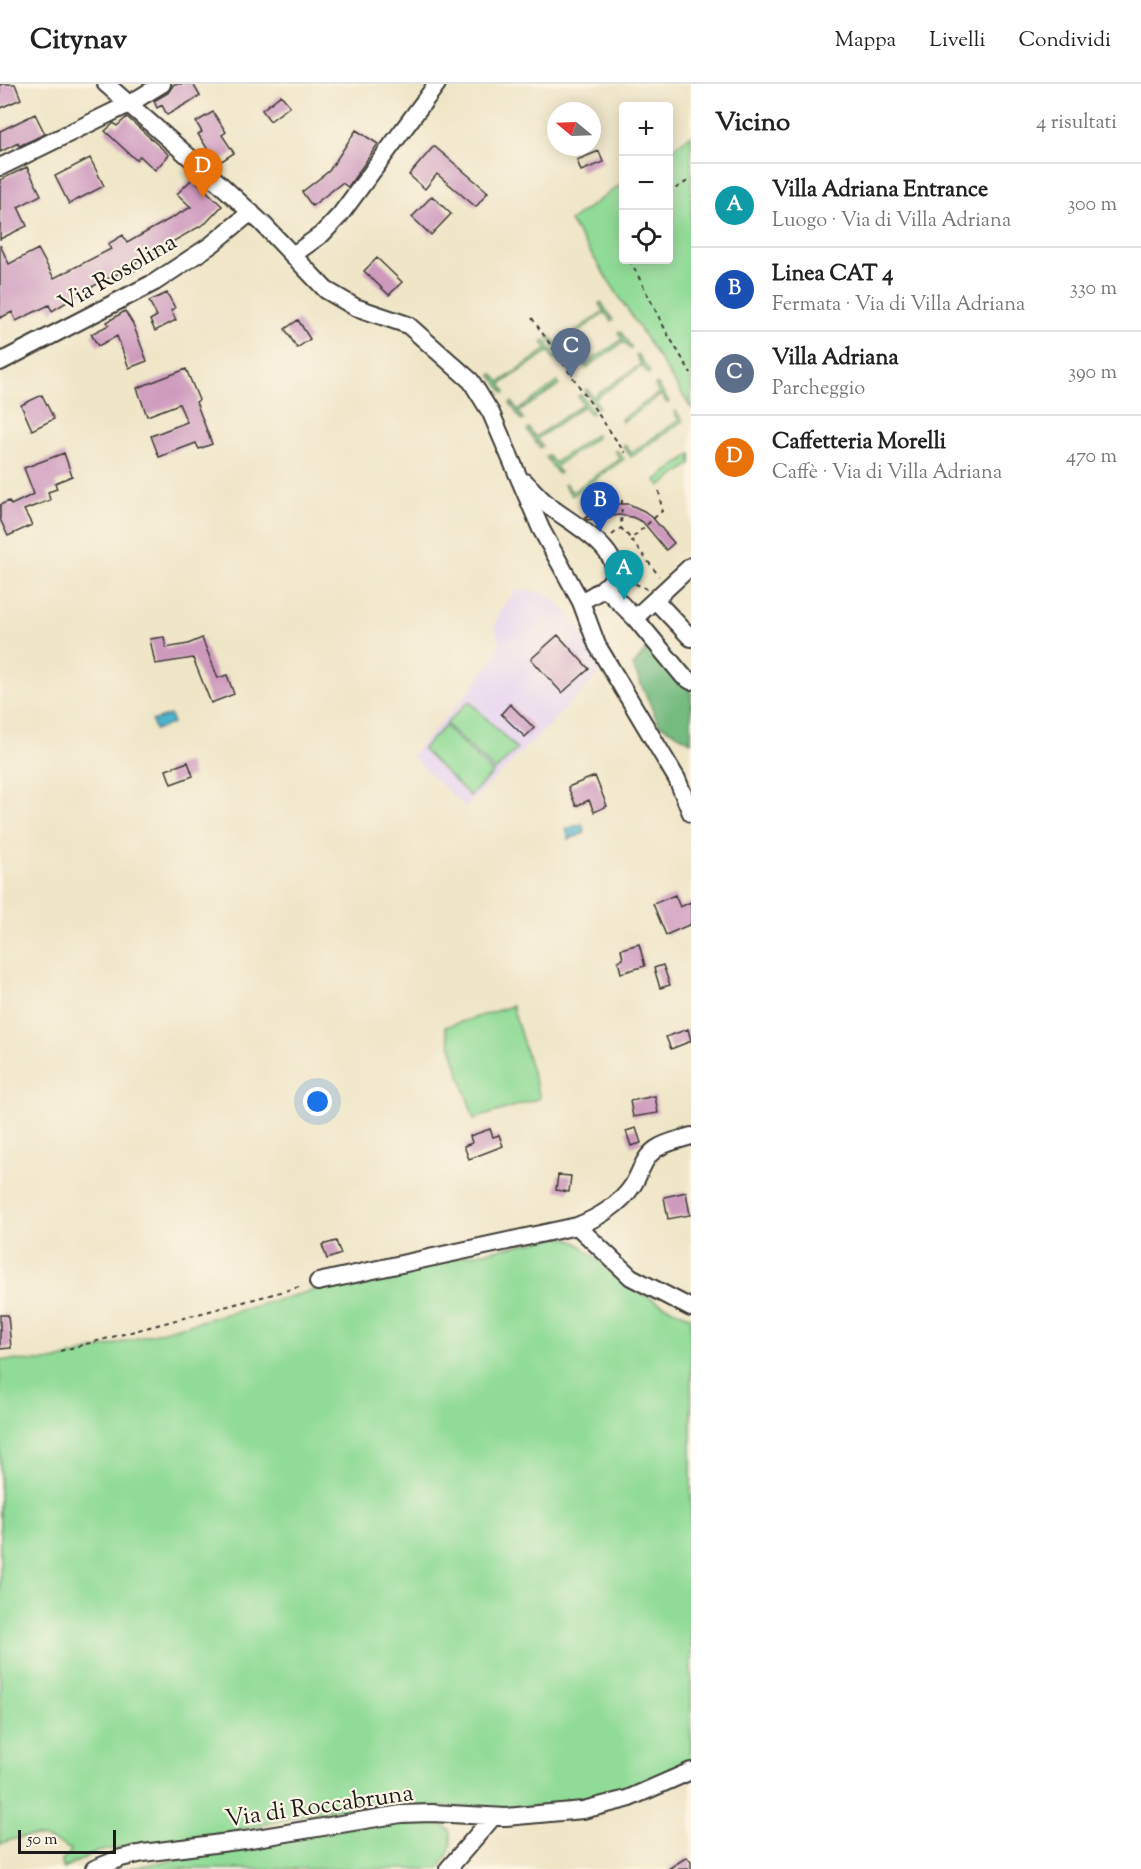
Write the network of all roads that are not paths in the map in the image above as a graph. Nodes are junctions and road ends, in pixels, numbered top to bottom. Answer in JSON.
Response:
{"nodes":[{"id":1,"x":106,"y":84,"type":"edge"},
{"id":2,"x":162,"y":84,"type":"edge"},
{"id":3,"x":437,"y":84,"type":"edge"},
{"id":4,"x":129,"y":104,"type":"junction"},
{"id":5,"x":0,"y":167,"type":"edge"},
{"id":6,"x":251,"y":212,"type":"junction"},
{"id":7,"x":293,"y":255,"type":"junction"},
{"id":8,"x":0,"y":362,"type":"edge"},
{"id":9,"x":521,"y":478,"type":"junction"},
{"id":10,"x":568,"y":520,"type":"junction"},
{"id":11,"x":548,"y":542,"type":"junction"},
{"id":12,"x":691,"y":566,"type":"edge"},
{"id":13,"x":604,"y":587,"type":"junction"},
{"id":14,"x":654,"y":596,"type":"junction"},
{"id":15,"x":581,"y":602,"type":"junction"},
{"id":16,"x":635,"y":618,"type":"junction"},
{"id":17,"x":691,"y":638,"type":"edge"},
{"id":18,"x":691,"y":681,"type":"edge"},
{"id":19,"x":691,"y":813,"type":"edge"},
{"id":20,"x":691,"y":1136,"type":"edge"},
{"id":21,"x":577,"y":1226,"type":"junction"},
{"id":22,"x":318,"y":1282,"type":"road end"},
{"id":23,"x":691,"y":1308,"type":"edge"},
{"id":24,"x":691,"y":1771,"type":"edge"},
{"id":25,"x":493,"y":1817,"type":"junction"},
{"id":26,"x":94,"y":1869,"type":"edge"},
{"id":27,"x":448,"y":1869,"type":"edge"}],
"edges":[{"from":1,"to":4,"type":"street"},
{"from":2,"to":4,"type":"street"},
{"from":3,"to":7,"type":"street"},
{"from":4,"to":5,"type":"street"},
{"from":4,"to":6,"type":"street"},
{"from":6,"to":7,"type":"street"},
{"from":6,"to":8,"type":"street","name":"Via Rosolina"},
{"from":7,"to":9,"type":"street"},
{"from":9,"to":10,"type":"street"},
{"from":9,"to":11,"type":"street"},
{"from":10,"to":11,"type":"street"},
{"from":10,"to":13,"type":"street"},
{"from":11,"to":15,"type":"street"},
{"from":12,"to":14,"type":"street"},
{"from":13,"to":15,"type":"street"},
{"from":13,"to":16,"type":"street"},
{"from":14,"to":16,"type":"street"},
{"from":14,"to":17,"type":"street"},
{"from":15,"to":19,"type":"street"},
{"from":16,"to":18,"type":"street"},
{"from":20,"to":21,"type":"street"},
{"from":21,"to":22,"type":"street"},
{"from":21,"to":23,"type":"street"},
{"from":24,"to":25,"type":"street","name":"Via di Roccabruna"},
{"from":25,"to":26,"type":"street","name":"Via di Roccabruna"},
{"from":25,"to":27,"type":"street"}]}
